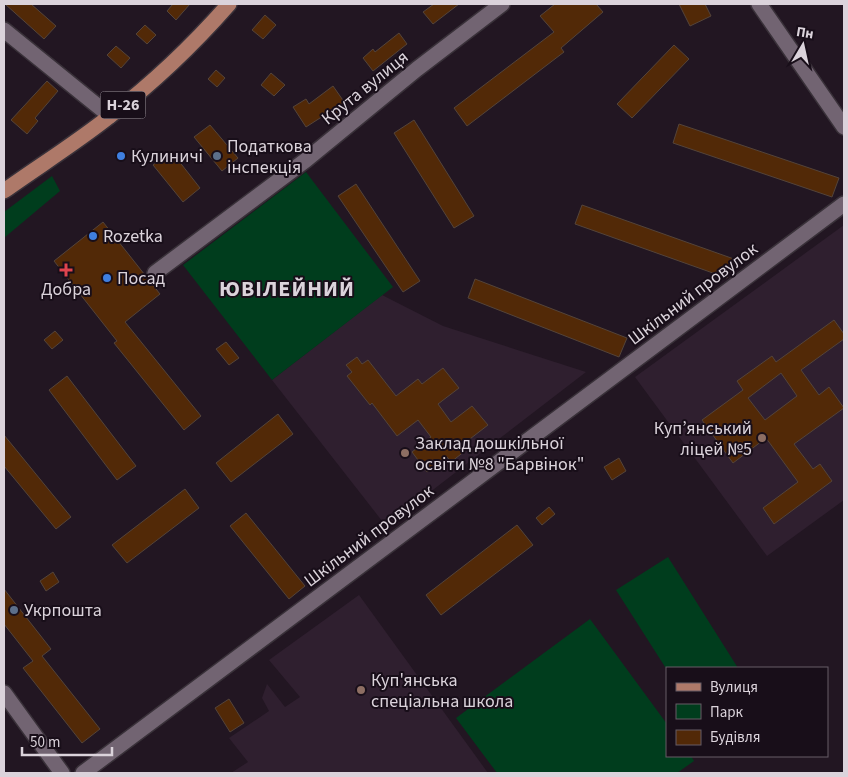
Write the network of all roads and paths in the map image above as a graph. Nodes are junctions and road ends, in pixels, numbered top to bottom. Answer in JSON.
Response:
{"nodes":[{"id":1,"x":229,"y":4,"type":"edge"},
{"id":2,"x":502,"y":4,"type":"edge"},
{"id":3,"x":759,"y":4,"type":"edge"},
{"id":4,"x":4,"y":30,"type":"edge"},
{"id":5,"x":110,"y":116,"type":"junction"},
{"id":6,"x":844,"y":127,"type":"edge"},
{"id":7,"x":4,"y":190,"type":"edge"},
{"id":8,"x":844,"y":204,"type":"edge"},
{"id":9,"x":155,"y":273,"type":"dead end"},
{"id":10,"x":4,"y":693,"type":"edge"},
{"id":11,"x":62,"y":773,"type":"edge"},
{"id":12,"x":83,"y":773,"type":"edge"}],
"edges":[{"from":1,"to":5,"type":"main road","number":"Н-26"},
{"from":2,"to":9,"type":"street","name":"Крута вулиця"},
{"from":3,"to":6,"type":"street"},
{"from":4,"to":5,"type":"street"},
{"from":5,"to":7,"type":"main road","number":"Н-26"},
{"from":8,"to":12,"type":"street","name":"Шкільний провулок"},
{"from":10,"to":11,"type":"street"}]}
